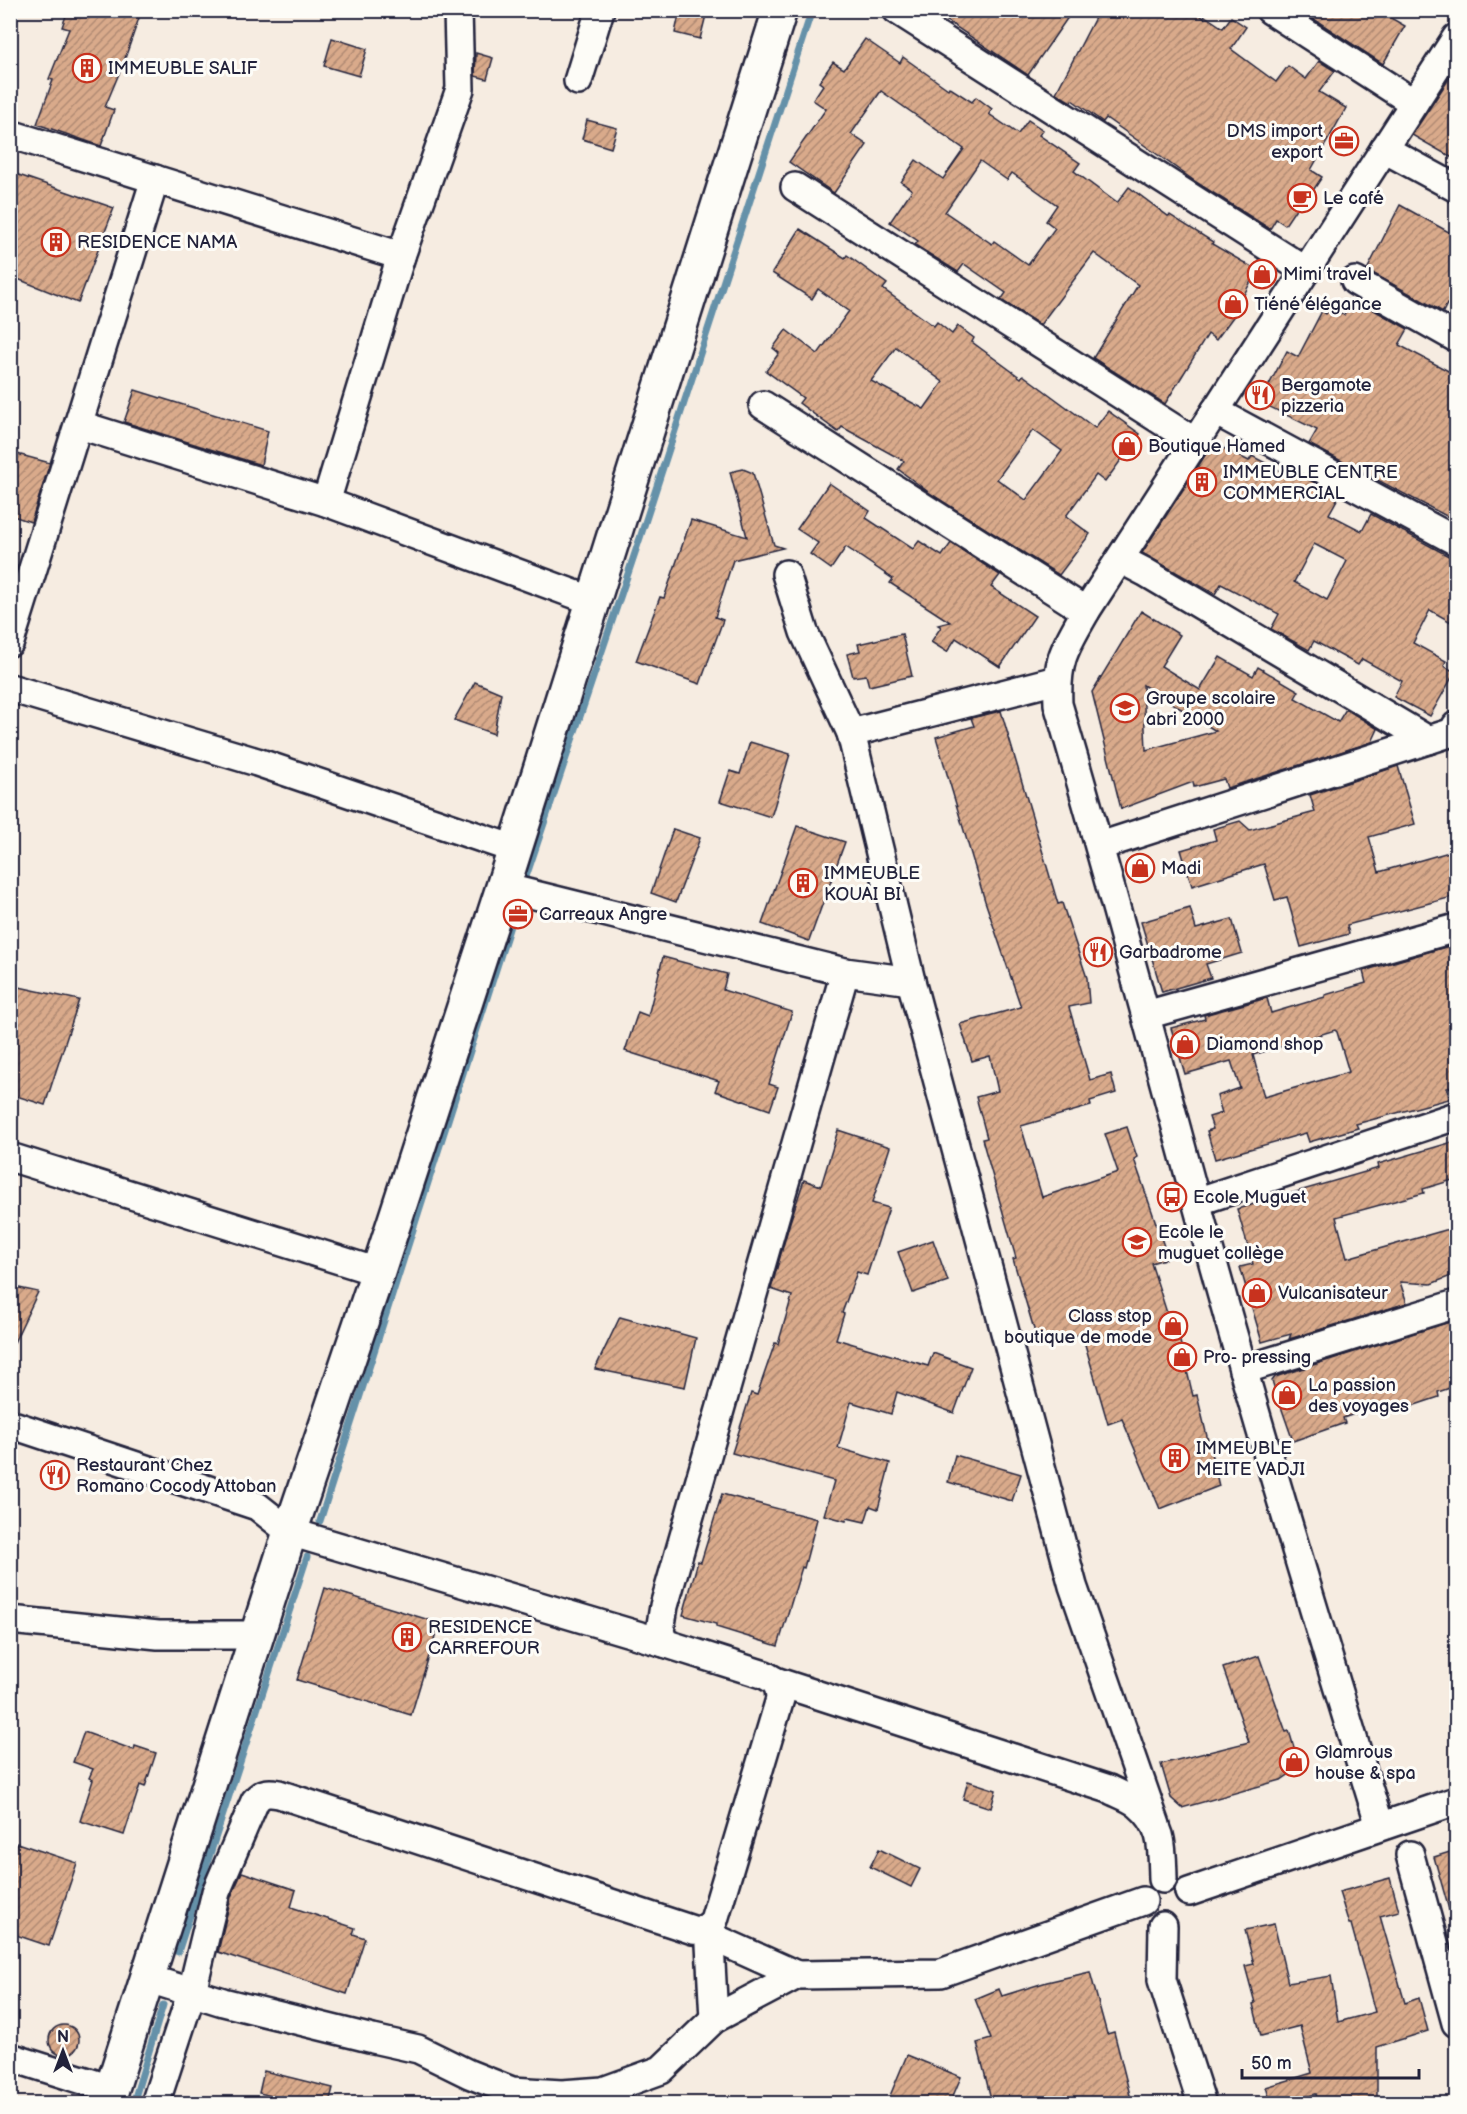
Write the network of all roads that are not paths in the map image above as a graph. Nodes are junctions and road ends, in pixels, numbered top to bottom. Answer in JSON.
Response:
{"nodes":[{"id":1,"x":458,"y":10,"type":"edge"},
{"id":2,"x":600,"y":10,"type":"edge"},
{"id":3,"x":780,"y":10,"type":"edge"},
{"id":4,"x":897,"y":10,"type":"edge"},
{"id":5,"x":1269,"y":10,"type":"edge"},
{"id":6,"x":1456,"y":38,"type":"edge"},
{"id":7,"x":578,"y":81,"type":"dead end"},
{"id":8,"x":1414,"y":103,"type":"junction"},
{"id":9,"x":10,"y":134,"type":"edge"},
{"id":10,"x":1384,"y":149,"type":"junction"},
{"id":11,"x":155,"y":179,"type":"junction"},
{"id":12,"x":795,"y":187,"type":"dead end"},
{"id":13,"x":1456,"y":188,"type":"edge"},
{"id":14,"x":401,"y":256,"type":"junction"},
{"id":15,"x":1306,"y":271,"type":"junction"},
{"id":16,"x":1355,"y":281,"type":"dead end"},
{"id":17,"x":1456,"y":338,"type":"edge"},
{"id":18,"x":763,"y":405,"type":"dead end"},
{"id":19,"x":1215,"y":411,"type":"junction"},
{"id":20,"x":80,"y":424,"type":"junction"},
{"id":21,"x":1195,"y":442,"type":"junction"},
{"id":22,"x":326,"y":502,"type":"junction"},
{"id":23,"x":1456,"y":542,"type":"edge"},
{"id":24,"x":1119,"y":559,"type":"junction"},
{"id":25,"x":786,"y":574,"type":"dead end"},
{"id":26,"x":592,"y":601,"type":"junction"},
{"id":27,"x":1086,"y":611,"type":"junction"},
{"id":28,"x":10,"y":642,"type":"edge"},
{"id":29,"x":1057,"y":680,"type":"junction"},
{"id":30,"x":10,"y":688,"type":"edge"},
{"id":31,"x":1455,"y":733,"type":"edge"},
{"id":32,"x":850,"y":734,"type":"junction"},
{"id":33,"x":1428,"y":741,"type":"junction"},
{"id":34,"x":1100,"y":846,"type":"junction"},
{"id":35,"x":514,"y":849,"type":"junction"},
{"id":36,"x":503,"y":887,"type":"junction"},
{"id":37,"x":1456,"y":928,"type":"edge"},
{"id":38,"x":845,"y":972,"type":"junction"},
{"id":39,"x":911,"y":981,"type":"junction"},
{"id":40,"x":1146,"y":1016,"type":"junction"},
{"id":41,"x":1456,"y":1116,"type":"edge"},
{"id":42,"x":10,"y":1157,"type":"edge"},
{"id":43,"x":1196,"y":1202,"type":"junction"},
{"id":44,"x":378,"y":1272,"type":"junction"},
{"id":45,"x":1456,"y":1304,"type":"edge"},
{"id":46,"x":1244,"y":1370,"type":"junction"},
{"id":47,"x":10,"y":1424,"type":"edge"},
{"id":48,"x":290,"y":1532,"type":"junction"},
{"id":49,"x":10,"y":1620,"type":"edge"},
{"id":50,"x":257,"y":1635,"type":"junction"},
{"id":51,"x":664,"y":1643,"type":"junction"},
{"id":52,"x":776,"y":1681,"type":"junction"},
{"id":53,"x":1456,"y":1801,"type":"edge"},
{"id":54,"x":1156,"y":1825,"type":"junction"},
{"id":55,"x":1380,"y":1826,"type":"junction"},
{"id":56,"x":1410,"y":1855,"type":"dead end"},
{"id":57,"x":1163,"y":1879,"type":"junction"},
{"id":58,"x":1189,"y":1892,"type":"junction"},
{"id":59,"x":1143,"y":1901,"type":"junction"},
{"id":60,"x":1162,"y":1926,"type":"junction"},
{"id":61,"x":710,"y":1931,"type":"junction"},
{"id":62,"x":797,"y":1975,"type":"junction"},
{"id":63,"x":146,"y":1978,"type":"junction"},
{"id":64,"x":192,"y":1991,"type":"junction"},
{"id":65,"x":714,"y":2019,"type":"junction"},
{"id":66,"x":1456,"y":2023,"type":"edge"},
{"id":67,"x":10,"y":2057,"type":"edge"},
{"id":68,"x":109,"y":2096,"type":"edge"},
{"id":69,"x":155,"y":2103,"type":"edge"},
{"id":70,"x":1202,"y":2103,"type":"edge"}],
"edges":[{"from":1,"to":14,"type":"street"},
{"from":2,"to":7,"type":"street"},
{"from":3,"to":26,"type":"street"},
{"from":4,"to":15,"type":"street"},
{"from":5,"to":8,"type":"street"},
{"from":6,"to":8,"type":"street"},
{"from":8,"to":10,"type":"street"},
{"from":9,"to":11,"type":"street"},
{"from":10,"to":13,"type":"street"},
{"from":10,"to":15,"type":"street"},
{"from":11,"to":14,"type":"street"},
{"from":11,"to":20,"type":"street"},
{"from":12,"to":21,"type":"street"},
{"from":14,"to":22,"type":"street"},
{"from":15,"to":19,"type":"street"},
{"from":16,"to":17,"type":"street"},
{"from":18,"to":27,"type":"street"},
{"from":19,"to":21,"type":"street"},
{"from":19,"to":23,"type":"street"},
{"from":20,"to":22,"type":"street"},
{"from":20,"to":28,"type":"street"},
{"from":21,"to":24,"type":"street"},
{"from":22,"to":26,"type":"street"},
{"from":24,"to":27,"type":"street"},
{"from":24,"to":33,"type":"street"},
{"from":25,"to":32,"type":"street"},
{"from":26,"to":35,"type":"street"},
{"from":27,"to":29,"type":"street"},
{"from":29,"to":32,"type":"street"},
{"from":29,"to":34,"type":"street"},
{"from":30,"to":35,"type":"street"},
{"from":31,"to":33,"type":"street"},
{"from":32,"to":39,"type":"street"},
{"from":33,"to":34,"type":"street"},
{"from":34,"to":40,"type":"street"},
{"from":35,"to":36,"type":"street"},
{"from":36,"to":38,"type":"street"},
{"from":36,"to":44,"type":"street"},
{"from":37,"to":40,"type":"street"},
{"from":38,"to":39,"type":"street"},
{"from":38,"to":51,"type":"street"},
{"from":39,"to":54,"type":"street"},
{"from":40,"to":43,"type":"street"},
{"from":41,"to":43,"type":"street"},
{"from":42,"to":44,"type":"street"},
{"from":43,"to":46,"type":"street"},
{"from":44,"to":48,"type":"street"},
{"from":45,"to":46,"type":"street"},
{"from":46,"to":55,"type":"street"},
{"from":47,"to":48,"type":"street"},
{"from":48,"to":50,"type":"street"},
{"from":48,"to":51,"type":"street"},
{"from":49,"to":50,"type":"street"},
{"from":50,"to":63,"type":"street"},
{"from":51,"to":52,"type":"street"},
{"from":52,"to":54,"type":"street"},
{"from":52,"to":61,"type":"street"},
{"from":53,"to":55,"type":"street"},
{"from":54,"to":57,"type":"street"},
{"from":55,"to":58,"type":"street"},
{"from":56,"to":66,"type":"street"},
{"from":57,"to":58,"type":"street"},
{"from":57,"to":59,"type":"street"},
{"from":58,"to":60,"type":"street"},
{"from":59,"to":60,"type":"street"},
{"from":59,"to":62,"type":"street"},
{"from":60,"to":70,"type":"street"},
{"from":61,"to":62,"type":"street"},
{"from":61,"to":64,"type":"street"},
{"from":61,"to":65,"type":"street"},
{"from":62,"to":65,"type":"street"},
{"from":63,"to":64,"type":"street"},
{"from":63,"to":68,"type":"street"},
{"from":64,"to":65,"type":"street"},
{"from":64,"to":69,"type":"street"},
{"from":67,"to":68,"type":"street"}]}
